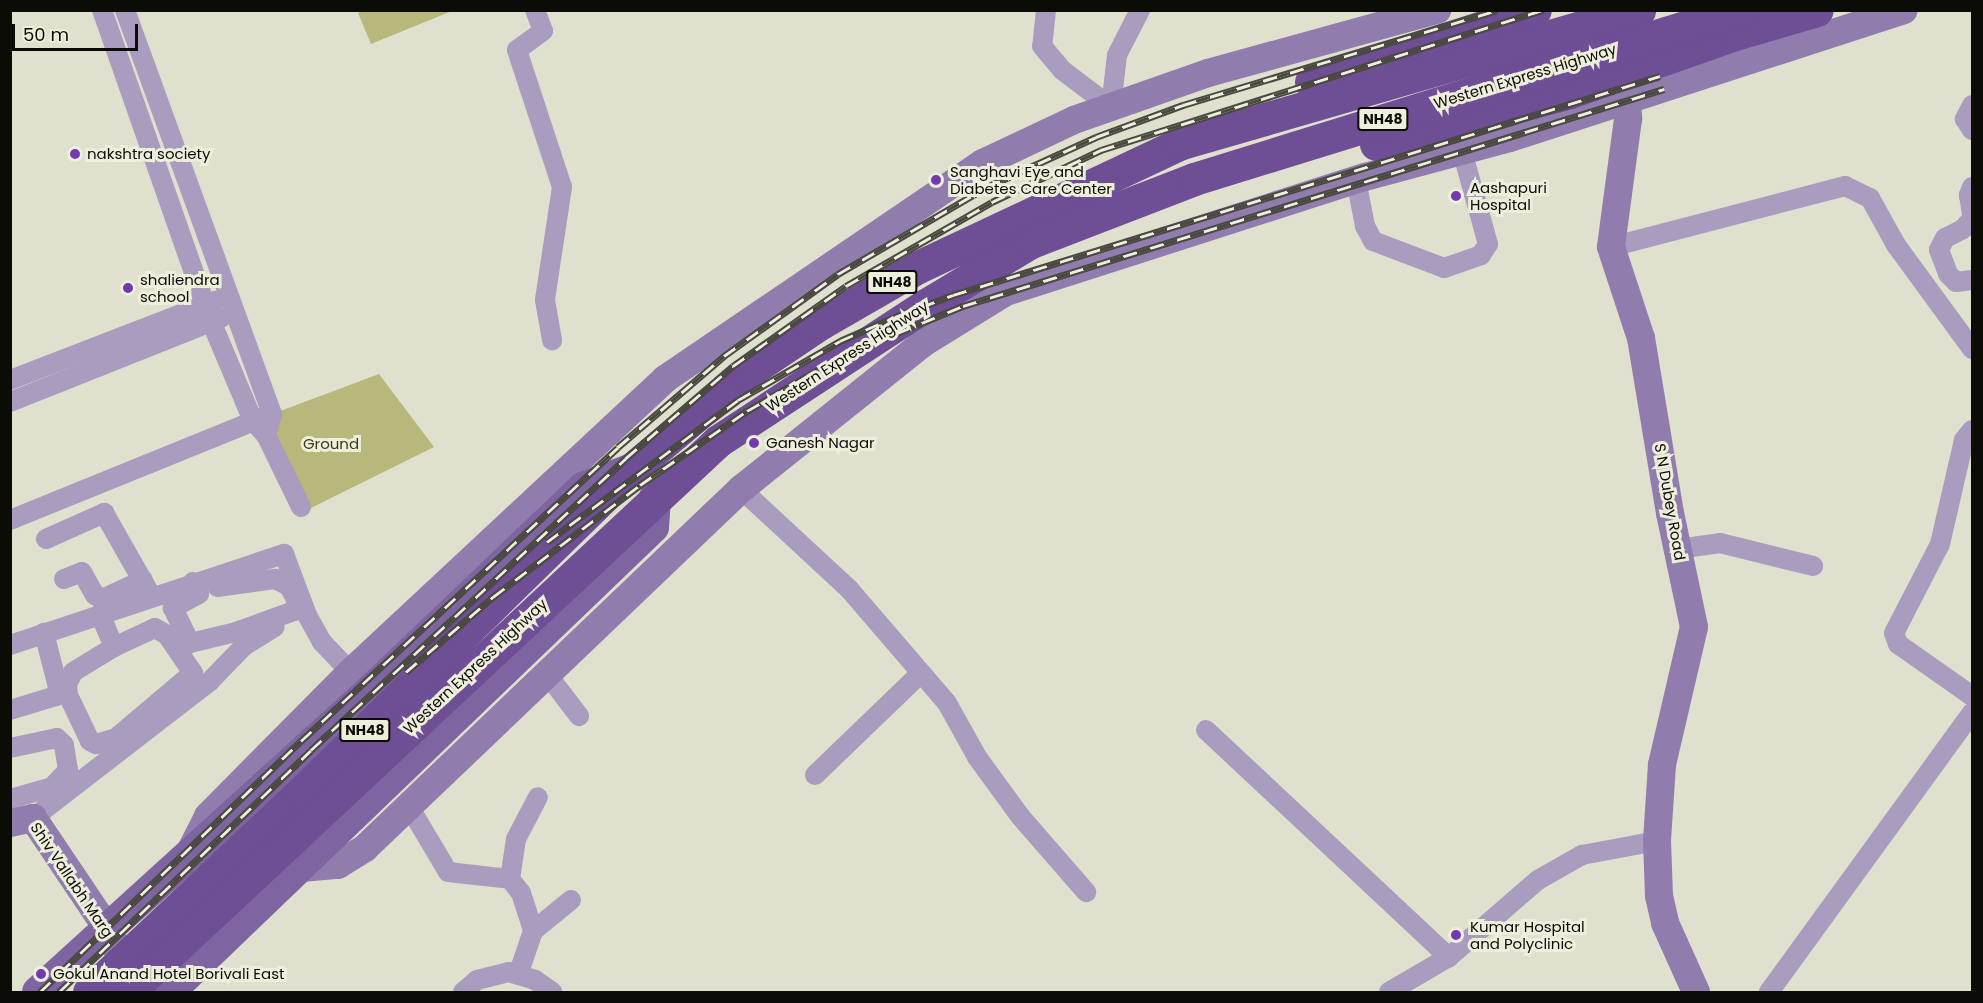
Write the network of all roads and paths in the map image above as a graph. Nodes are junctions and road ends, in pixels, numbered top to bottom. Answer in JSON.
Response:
{"nodes":[{"id":1,"x":102,"y":10,"type":"edge"},
{"id":2,"x":124,"y":10,"type":"edge"},
{"id":3,"x":535,"y":10,"type":"edge"},
{"id":4,"x":1046,"y":10,"type":"edge"},
{"id":5,"x":1140,"y":10,"type":"edge"},
{"id":6,"x":1437,"y":10,"type":"edge"},
{"id":7,"x":1535,"y":10,"type":"edge"},
{"id":8,"x":1604,"y":10,"type":"edge"},
{"id":9,"x":1740,"y":10,"type":"edge"},
{"id":10,"x":1817,"y":10,"type":"edge"},
{"id":11,"x":1904,"y":10,"type":"edge"},
{"id":12,"x":1644,"y":25,"type":"edge"},
{"id":13,"x":1569,"y":49,"type":"junction"},
{"id":14,"x":1626,"y":86,"type":"junction"},
{"id":15,"x":1972,"y":105,"type":"edge"},
{"id":16,"x":1111,"y":107,"type":"junction"},
{"id":17,"x":1972,"y":130,"type":"edge"},
{"id":18,"x":1182,"y":143,"type":"junction"},
{"id":19,"x":1462,"y":151,"type":"junction"},
{"id":20,"x":1194,"y":179,"type":"junction"},
{"id":21,"x":1356,"y":180,"type":"junction"},
{"id":22,"x":1972,"y":187,"type":"edge"},
{"id":23,"x":1972,"y":214,"type":"edge"},
{"id":24,"x":1972,"y":219,"type":"edge"},
{"id":25,"x":1611,"y":247,"type":"junction"},
{"id":26,"x":1972,"y":280,"type":"edge"},
{"id":27,"x":229,"y":305,"type":"junction"},
{"id":28,"x":208,"y":313,"type":"junction"},
{"id":29,"x":552,"y":340,"type":"dead end"},
{"id":30,"x":1972,"y":349,"type":"edge"},
{"id":31,"x":10,"y":380,"type":"edge"},
{"id":32,"x":10,"y":402,"type":"edge"},
{"id":33,"x":259,"y":428,"type":"junction"},
{"id":34,"x":1972,"y":430,"type":"edge"},
{"id":35,"x":632,"y":469,"type":"junction"},
{"id":36,"x":741,"y":489,"type":"junction"},
{"id":37,"x":655,"y":498,"type":"junction"},
{"id":38,"x":301,"y":507,"type":"dead end"},
{"id":39,"x":10,"y":520,"type":"edge"},
{"id":40,"x":46,"y":539,"type":"dead end"},
{"id":41,"x":1678,"y":549,"type":"junction"},
{"id":42,"x":1813,"y":566,"type":"dead end"},
{"id":43,"x":64,"y":579,"type":"dead end"},
{"id":44,"x":148,"y":588,"type":"junction"},
{"id":45,"x":196,"y":588,"type":"junction"},
{"id":46,"x":100,"y":614,"type":"junction"},
{"id":47,"x":277,"y":626,"type":"dead end"},
{"id":48,"x":45,"y":638,"type":"junction"},
{"id":49,"x":10,"y":645,"type":"edge"},
{"id":50,"x":114,"y":647,"type":"junction"},
{"id":51,"x":10,"y":653,"type":"edge"},
{"id":52,"x":921,"y":673,"type":"junction"},
{"id":53,"x":547,"y":674,"type":"junction"},
{"id":54,"x":360,"y":682,"type":"junction"},
{"id":55,"x":1972,"y":696,"type":"edge"},
{"id":56,"x":10,"y":710,"type":"edge"},
{"id":57,"x":1972,"y":713,"type":"edge"},
{"id":58,"x":579,"y":716,"type":"dead end"},
{"id":59,"x":1206,"y":730,"type":"dead end"},
{"id":60,"x":10,"y":748,"type":"edge"},
{"id":61,"x":815,"y":775,"type":"dead end"},
{"id":62,"x":538,"y":797,"type":"dead end"},
{"id":63,"x":10,"y":799,"type":"edge"},
{"id":64,"x":410,"y":808,"type":"junction"},
{"id":65,"x":22,"y":821,"type":"edge"},
{"id":66,"x":1657,"y":841,"type":"junction"},
{"id":67,"x":302,"y":868,"type":"junction"},
{"id":68,"x":510,"y":879,"type":"junction"},
{"id":69,"x":1086,"y":892,"type":"dead end"},
{"id":70,"x":571,"y":900,"type":"dead end"},
{"id":71,"x":109,"y":931,"type":"junction"},
{"id":72,"x":533,"y":931,"type":"junction"},
{"id":73,"x":153,"y":950,"type":"junction"},
{"id":74,"x":1449,"y":957,"type":"junction"},
{"id":75,"x":518,"y":975,"type":"junction"},
{"id":76,"x":40,"y":988,"type":"edge"},
{"id":77,"x":89,"y":993,"type":"edge"},
{"id":78,"x":128,"y":993,"type":"edge"},
{"id":79,"x":137,"y":993,"type":"edge"},
{"id":80,"x":169,"y":993,"type":"edge"},
{"id":81,"x":463,"y":993,"type":"edge"},
{"id":82,"x":552,"y":993,"type":"edge"},
{"id":83,"x":1389,"y":993,"type":"edge"},
{"id":84,"x":1696,"y":993,"type":"edge"},
{"id":85,"x":1769,"y":993,"type":"edge"}],
"edges":[{"from":1,"to":28,"type":"street"},
{"from":2,"to":27,"type":"street"},
{"from":3,"to":29,"type":"street"},
{"from":4,"to":16,"type":"street"},
{"from":5,"to":16,"type":"street"},
{"from":6,"to":16,"type":"street"},
{"from":7,"to":18,"type":"highway"},
{"from":8,"to":14,"type":"street","name":"S N Dubey Road"},
{"from":9,"to":12,"type":"highway","name":"Western Express Highway","number":"NH48"},
{"from":10,"to":14,"type":"highway"},
{"from":11,"to":14,"type":"street"},
{"from":12,"to":13,"type":"highway","name":"Western Express Highway","number":"NH48"},
{"from":13,"to":18,"type":"highway","name":"Western Express Highway","number":"NH48"},
{"from":13,"to":20,"type":"highway","name":"Western Express Highway","number":"NH48"},
{"from":14,"to":19,"type":"street"},
{"from":14,"to":20,"type":"highway"},
{"from":14,"to":25,"type":"street","name":"S N Dubey Road"},
{"from":15,"to":17,"type":"street"},
{"from":16,"to":54,"type":"street"},
{"from":18,"to":35,"type":"highway","name":"Western Express Highway","number":"NH48"},
{"from":19,"to":21,"type":"street"},
{"from":19,"to":21,"type":"street"},
{"from":20,"to":37,"type":"highway","name":"Western Express Highway","number":"NH48"},
{"from":21,"to":36,"type":"street"},
{"from":22,"to":23,"type":"street"},
{"from":24,"to":26,"type":"street"},
{"from":25,"to":30,"type":"street"},
{"from":25,"to":41,"type":"street","name":"S N Dubey Road"},
{"from":27,"to":28,"type":"street"},
{"from":27,"to":33,"type":"street"},
{"from":28,"to":31,"type":"street"},
{"from":28,"to":32,"type":"street"},
{"from":28,"to":33,"type":"street"},
{"from":33,"to":38,"type":"street"},
{"from":33,"to":39,"type":"street"},
{"from":34,"to":55,"type":"street"},
{"from":35,"to":54,"type":"main road"},
{"from":35,"to":73,"type":"highway","name":"Western Express Highway","number":"NH48"},
{"from":36,"to":52,"type":"street"},
{"from":36,"to":53,"type":"street"},
{"from":37,"to":67,"type":"main road"},
{"from":37,"to":73,"type":"highway","name":"Western Express Highway","number":"NH48"},
{"from":40,"to":44,"type":"street"},
{"from":41,"to":42,"type":"street"},
{"from":41,"to":66,"type":"street","name":"S N Dubey Road"},
{"from":43,"to":44,"type":"street"},
{"from":44,"to":45,"type":"street"},
{"from":44,"to":46,"type":"street"},
{"from":45,"to":45,"type":"street"},
{"from":45,"to":54,"type":"street"},
{"from":46,"to":48,"type":"street"},
{"from":46,"to":50,"type":"street"},
{"from":47,"to":65,"type":"street"},
{"from":48,"to":49,"type":"street"},
{"from":48,"to":51,"type":"street"},
{"from":48,"to":56,"type":"street"},
{"from":50,"to":50,"type":"street"},
{"from":52,"to":61,"type":"street"},
{"from":52,"to":69,"type":"street"},
{"from":53,"to":58,"type":"street"},
{"from":53,"to":64,"type":"street"},
{"from":54,"to":71,"type":"main road"},
{"from":57,"to":85,"type":"street"},
{"from":59,"to":74,"type":"street"},
{"from":60,"to":63,"type":"street"},
{"from":62,"to":68,"type":"street"},
{"from":64,"to":67,"type":"street"},
{"from":64,"to":68,"type":"street"},
{"from":65,"to":71,"type":"street","name":"Shiv Vallabh Marg"},
{"from":66,"to":74,"type":"street"},
{"from":66,"to":84,"type":"street","name":"S N Dubey Road"},
{"from":67,"to":80,"type":"main road"},
{"from":68,"to":72,"type":"street"},
{"from":70,"to":72,"type":"street"},
{"from":71,"to":76,"type":"main road"},
{"from":71,"to":79,"type":"street","name":"Shiv Vallabh Marg"},
{"from":72,"to":75,"type":"street"},
{"from":73,"to":77,"type":"highway","name":"Western Express Highway","number":"NH48"},
{"from":73,"to":78,"type":"highway","name":"Western Express Highway","number":"NH48"},
{"from":74,"to":83,"type":"street"},
{"from":75,"to":81,"type":"street"},
{"from":75,"to":82,"type":"street"}]}
